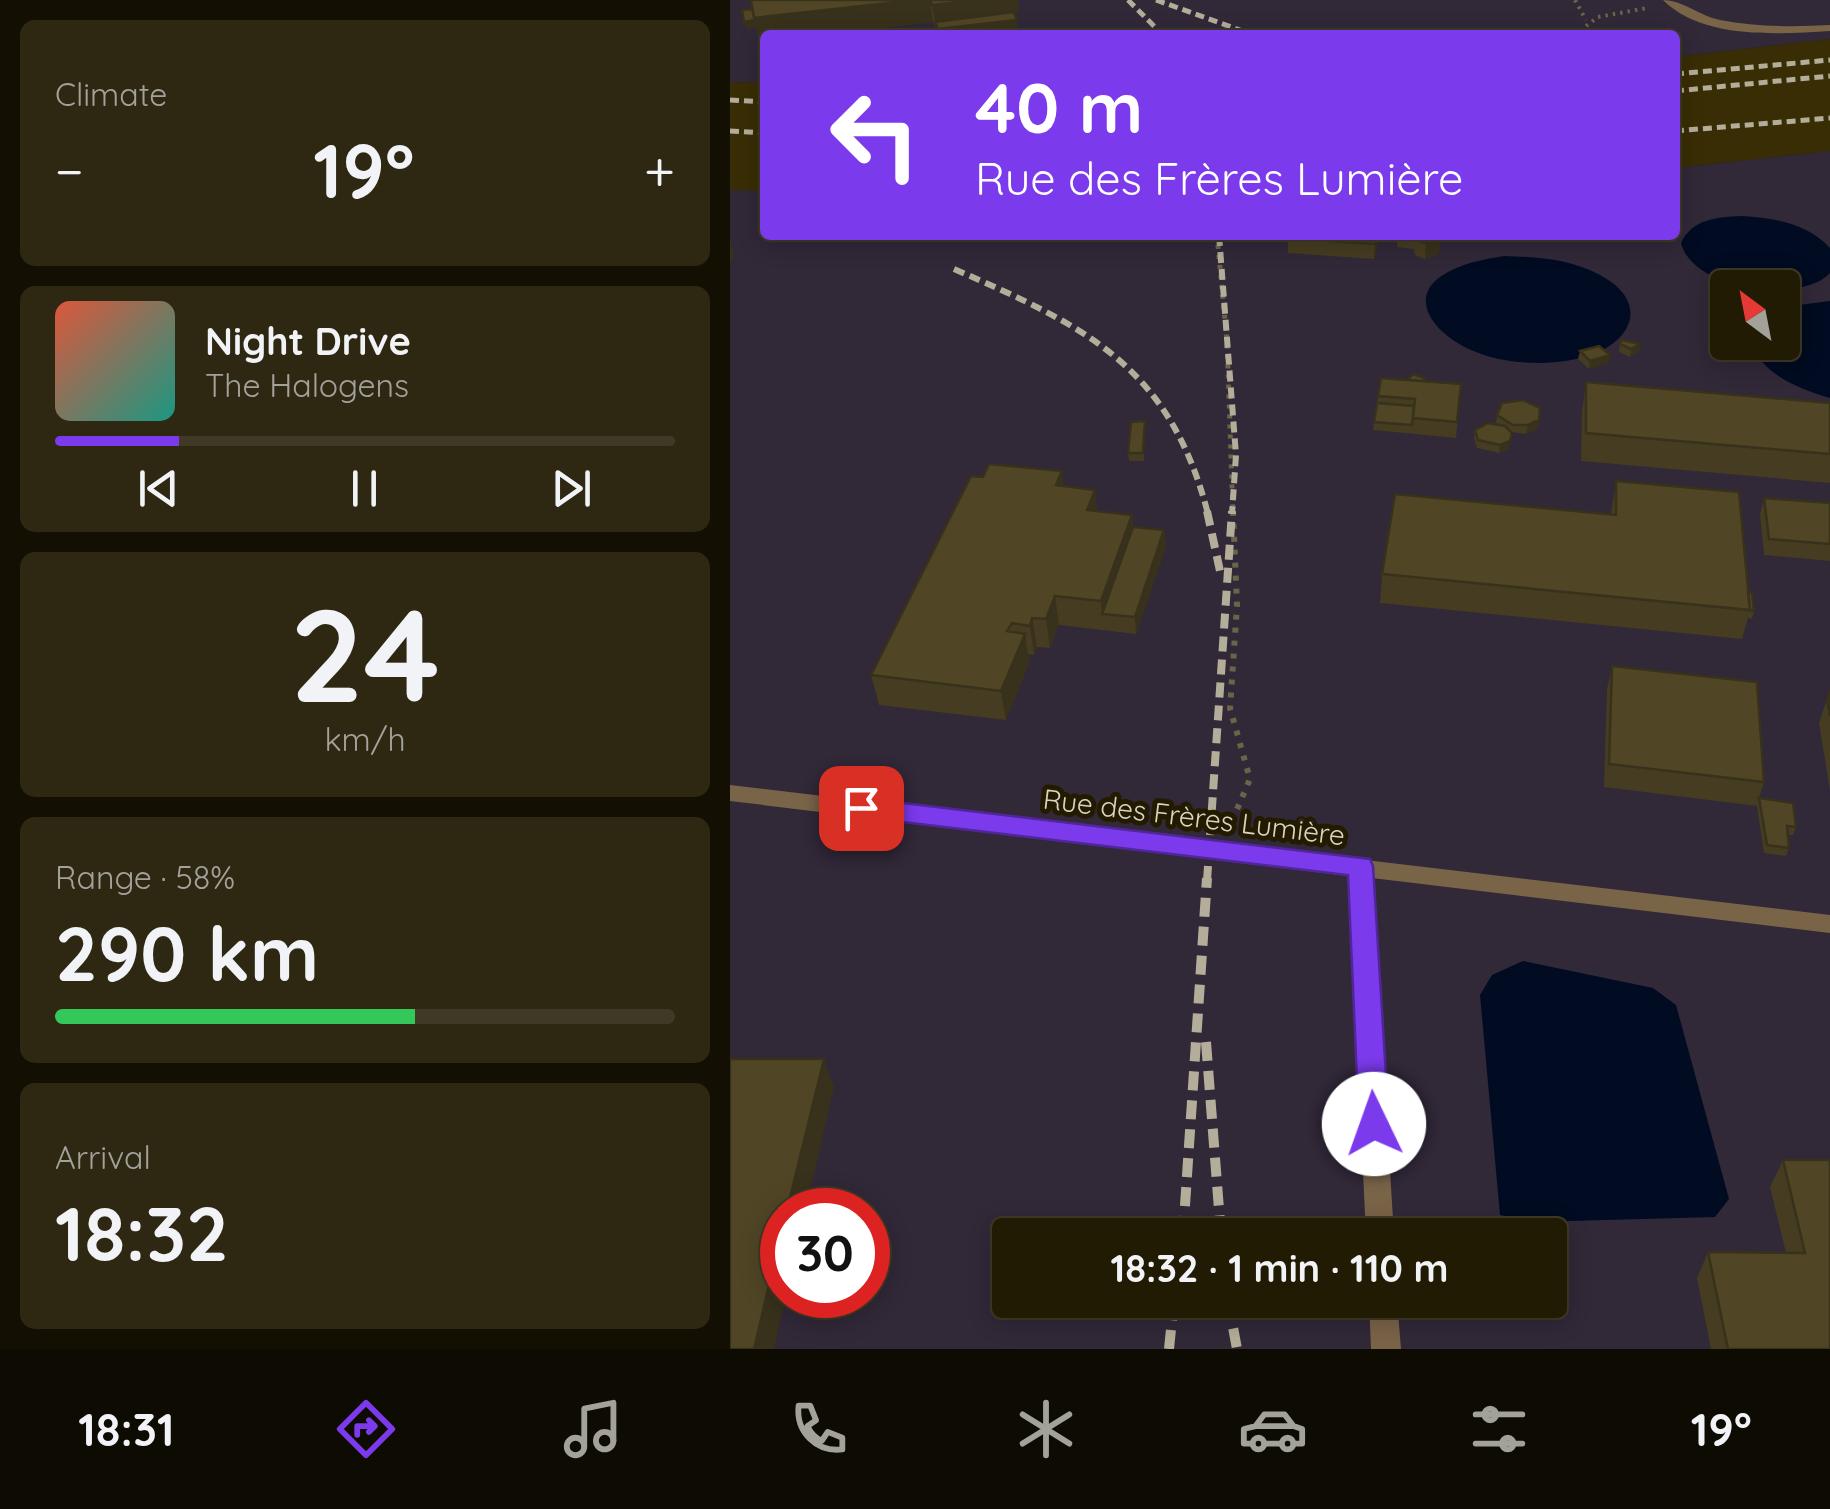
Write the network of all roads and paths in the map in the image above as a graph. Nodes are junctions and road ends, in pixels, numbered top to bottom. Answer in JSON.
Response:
{"nodes":[{"id":1,"x":1575,"y":0,"type":"edge"},
{"id":2,"x":1670,"y":3,"type":"edge"},
{"id":3,"x":1586,"y":20,"type":"junction"},
{"id":4,"x":1830,"y":28,"type":"edge"},
{"id":5,"x":1578,"y":30,"type":"edge"},
{"id":6,"x":1217,"y":240,"type":"edge"},
{"id":7,"x":730,"y":793,"type":"edge"},
{"id":8,"x":1220,"y":852,"type":"junction"},
{"id":9,"x":1360,"y":866,"type":"junction"},
{"id":10,"x":1830,"y":924,"type":"edge"},
{"id":11,"x":1379,"y":1218,"type":"edge"},
{"id":12,"x":1384,"y":1318,"type":"edge"},
{"id":13,"x":1386,"y":1349,"type":"edge"}],
"edges":[{"from":1,"to":3,"type":"path"},
{"from":2,"to":3,"type":"path"},
{"from":2,"to":4,"type":"street"},
{"from":3,"to":5,"type":"path"},
{"from":6,"to":8,"type":"path"},
{"from":7,"to":8,"type":"street","name":"Rue des Frères Lumière"},
{"from":8,"to":9,"type":"street","name":"Rue des Frères Lumière"},
{"from":9,"to":10,"type":"street","name":"Rue des Frères Lumière"},
{"from":9,"to":11,"type":"street"},
{"from":12,"to":13,"type":"street"}]}
